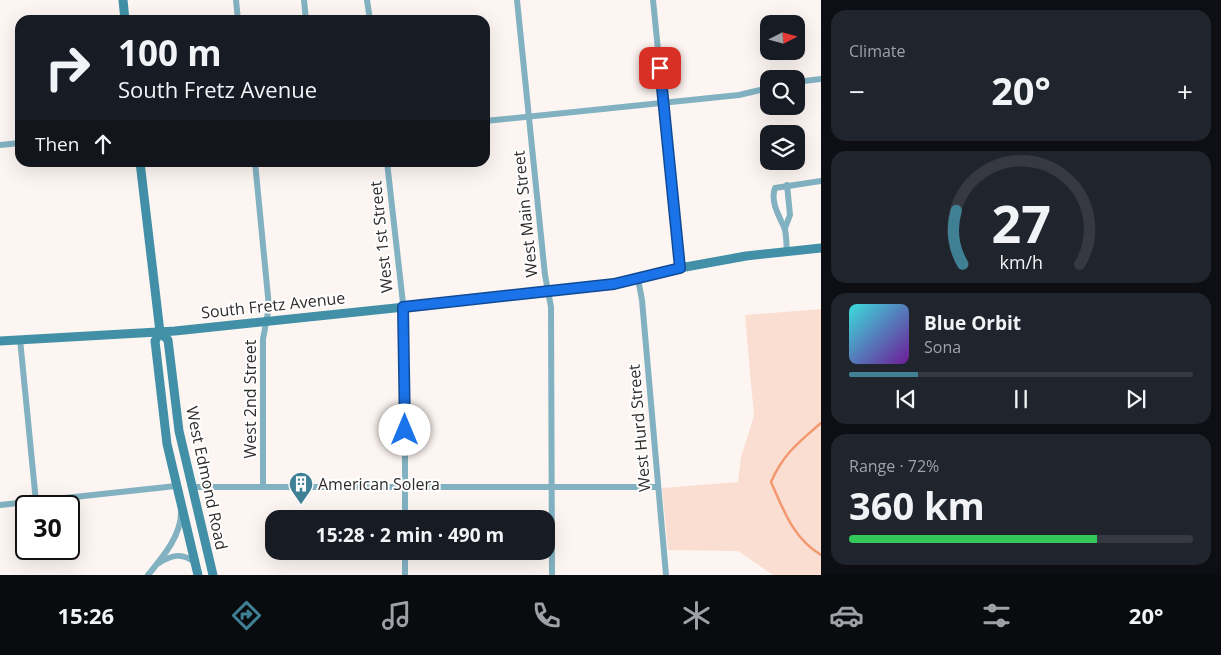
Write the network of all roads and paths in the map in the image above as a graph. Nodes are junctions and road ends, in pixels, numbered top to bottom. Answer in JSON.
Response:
{"nodes":[{"id":1,"x":123,"y":0,"type":"edge"},
{"id":2,"x":236,"y":0,"type":"edge"},
{"id":3,"x":304,"y":0,"type":"edge"},
{"id":4,"x":367,"y":0,"type":"edge"},
{"id":5,"x":517,"y":0,"type":"edge"},
{"id":6,"x":653,"y":0,"type":"edge"},
{"id":7,"x":124,"y":15,"type":"edge"},
{"id":8,"x":238,"y":15,"type":"edge"},
{"id":9,"x":306,"y":15,"type":"edge"},
{"id":10,"x":369,"y":15,"type":"edge"},
{"id":11,"x":821,"y":79,"type":"edge"},
{"id":12,"x":805,"y":81,"type":"edge"},
{"id":13,"x":760,"y":90,"type":"edge"},
{"id":14,"x":663,"y":102,"type":"junction"},
{"id":15,"x":528,"y":116,"type":"junction"},
{"id":16,"x":490,"y":120,"type":"edge"},
{"id":17,"x":15,"y":144,"type":"edge"},
{"id":18,"x":0,"y":145,"type":"edge"},
{"id":19,"x":141,"y":167,"type":"edge"},
{"id":20,"x":255,"y":167,"type":"edge"},
{"id":21,"x":388,"y":167,"type":"edge"},
{"id":22,"x":821,"y":181,"type":"edge"},
{"id":23,"x":787,"y":185,"type":"junction"},
{"id":24,"x":785,"y":228,"type":"junction"},
{"id":25,"x":821,"y":248,"type":"edge"},
{"id":26,"x":787,"y":252,"type":"junction"},
{"id":27,"x":680,"y":268,"type":"junction"},
{"id":28,"x":638,"y":279,"type":"junction"},
{"id":29,"x":548,"y":292,"type":"junction"},
{"id":30,"x":403,"y":307,"type":"junction"},
{"id":31,"x":266,"y":321,"type":"junction"},
{"id":32,"x":160,"y":332,"type":"junction"},
{"id":33,"x":20,"y":339,"type":"junction"},
{"id":34,"x":0,"y":341,"type":"edge"},
{"id":35,"x":406,"y":485,"type":"junction"},
{"id":36,"x":176,"y":486,"type":"junction"},
{"id":37,"x":263,"y":486,"type":"junction"},
{"id":38,"x":552,"y":486,"type":"junction"},
{"id":39,"x":192,"y":487,"type":"junction"},
{"id":40,"x":658,"y":487,"type":"junction"},
{"id":41,"x":35,"y":495,"type":"edge"},
{"id":42,"x":80,"y":497,"type":"edge"},
{"id":43,"x":181,"y":503,"type":"junction"},
{"id":44,"x":15,"y":504,"type":"edge"},
{"id":45,"x":0,"y":505,"type":"edge"},
{"id":46,"x":405,"y":510,"type":"edge"},
{"id":47,"x":405,"y":560,"type":"edge"},
{"id":48,"x":196,"y":564,"type":"junction"},
{"id":49,"x":156,"y":565,"type":"junction"},
{"id":50,"x":148,"y":575,"type":"edge"},
{"id":51,"x":198,"y":575,"type":"edge"},
{"id":52,"x":213,"y":575,"type":"edge"},
{"id":53,"x":405,"y":575,"type":"edge"},
{"id":54,"x":552,"y":575,"type":"edge"},
{"id":55,"x":666,"y":575,"type":"edge"}],
"edges":[{"from":1,"to":7,"type":"street"},
{"from":2,"to":8,"type":"street"},
{"from":3,"to":9,"type":"street"},
{"from":4,"to":10,"type":"street"},
{"from":5,"to":15,"type":"street","name":"West Main Street"},
{"from":6,"to":14,"type":"street"},
{"from":11,"to":12,"type":"street"},
{"from":13,"to":14,"type":"street"},
{"from":14,"to":15,"type":"street"},
{"from":14,"to":27,"type":"street"},
{"from":15,"to":16,"type":"street"},
{"from":15,"to":29,"type":"street","name":"West Main Street"},
{"from":17,"to":18,"type":"street"},
{"from":19,"to":32,"type":"street","name":"West Edmond Road"},
{"from":20,"to":31,"type":"street","name":"West 2nd Street"},
{"from":21,"to":30,"type":"street","name":"West 1st Street"},
{"from":22,"to":23,"type":"street"},
{"from":23,"to":24,"type":"street"},
{"from":23,"to":24,"type":"street"},
{"from":24,"to":26,"type":"street"},
{"from":25,"to":26,"type":"street","name":"South Fretz Avenue"},
{"from":26,"to":27,"type":"street","name":"South Fretz Avenue"},
{"from":27,"to":28,"type":"street","name":"South Fretz Avenue"},
{"from":28,"to":29,"type":"street","name":"South Fretz Avenue"},
{"from":28,"to":40,"type":"street","name":"West Hurd Street"},
{"from":29,"to":30,"type":"street","name":"South Fretz Avenue"},
{"from":29,"to":38,"type":"street","name":"West Main Street"},
{"from":30,"to":31,"type":"street","name":"South Fretz Avenue"},
{"from":30,"to":35,"type":"street","name":"West 1st Street"},
{"from":31,"to":32,"type":"street","name":"South Fretz Avenue"},
{"from":31,"to":37,"type":"street","name":"West 2nd Street"},
{"from":32,"to":33,"type":"street","name":"South Fretz Avenue"},
{"from":32,"to":36,"type":"street","name":"West Edmond Road"},
{"from":32,"to":39,"type":"street","name":"West Edmond Road"},
{"from":33,"to":34,"type":"street","name":"South Fretz Avenue"},
{"from":33,"to":41,"type":"street"},
{"from":35,"to":37,"type":"street"},
{"from":35,"to":38,"type":"street"},
{"from":35,"to":46,"type":"street","name":"West 1st Street"},
{"from":36,"to":42,"type":"street"},
{"from":36,"to":43,"type":"street","name":"West Edmond Road"},
{"from":37,"to":39,"type":"street"},
{"from":38,"to":40,"type":"street"},
{"from":38,"to":54,"type":"street","name":"West Main Street"},
{"from":39,"to":52,"type":"street","name":"West Edmond Road"},
{"from":40,"to":55,"type":"street","name":"West Hurd Street"},
{"from":43,"to":48,"type":"street","name":"West Edmond Road"},
{"from":43,"to":49,"type":"street"},
{"from":44,"to":45,"type":"street"},
{"from":47,"to":53,"type":"street"},
{"from":48,"to":49,"type":"street"},
{"from":48,"to":51,"type":"street","name":"West Edmond Road"},
{"from":49,"to":50,"type":"street"}]}
